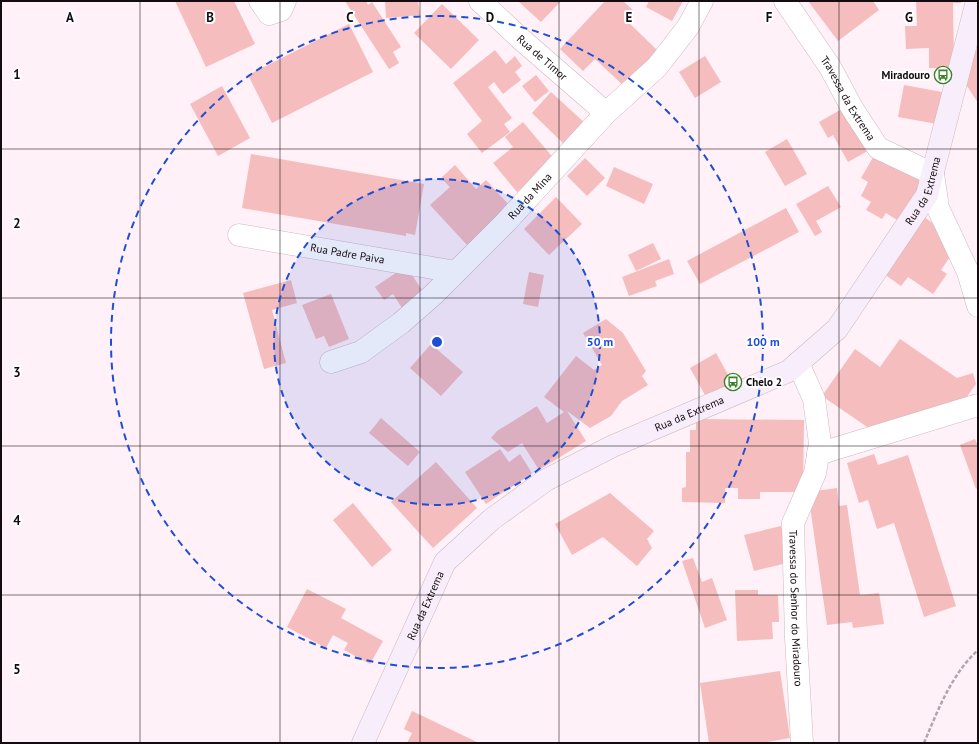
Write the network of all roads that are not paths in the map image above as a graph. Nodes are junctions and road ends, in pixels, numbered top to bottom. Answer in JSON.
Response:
{"nodes":[{"id":1,"x":260,"y":1,"type":"edge"},
{"id":2,"x":285,"y":1,"type":"edge"},
{"id":3,"x":480,"y":1,"type":"edge"},
{"id":4,"x":702,"y":1,"type":"edge"},
{"id":5,"x":785,"y":1,"type":"edge"},
{"id":6,"x":977,"y":1,"type":"edge"},
{"id":7,"x":606,"y":113,"type":"junction"},
{"id":8,"x":933,"y":174,"type":"junction"},
{"id":9,"x":239,"y":235,"type":"dead end"},
{"id":10,"x":456,"y":272,"type":"junction"},
{"id":11,"x":978,"y":306,"type":"edge"},
{"id":12,"x":331,"y":362,"type":"dead end"},
{"id":13,"x":798,"y":363,"type":"junction"},
{"id":14,"x":978,"y":405,"type":"edge"},
{"id":15,"x":818,"y":454,"type":"junction"},
{"id":16,"x":363,"y":743,"type":"edge"},
{"id":17,"x":802,"y":743,"type":"edge"}],
"edges":[{"from":1,"to":2,"type":"street"},
{"from":3,"to":7,"type":"street","name":"Rua de Timor"},
{"from":4,"to":7,"type":"street","name":"Rua da Mina"},
{"from":5,"to":8,"type":"street","name":"Travessa da Extrema"},
{"from":6,"to":8,"type":"street","name":"Rua da Extrema"},
{"from":7,"to":10,"type":"street","name":"Rua da Mina"},
{"from":8,"to":11,"type":"street"},
{"from":8,"to":13,"type":"street","name":"Rua da Extrema"},
{"from":9,"to":10,"type":"street","name":"Rua Padre Paiva"},
{"from":10,"to":12,"type":"street","name":"Rua da Mina"},
{"from":13,"to":15,"type":"street","name":"Travessa do Senhor do Miradouro"},
{"from":13,"to":16,"type":"street","name":"Rua da Extrema"},
{"from":14,"to":15,"type":"street"},
{"from":15,"to":17,"type":"street","name":"Travessa do Senhor do Miradouro"}]}
